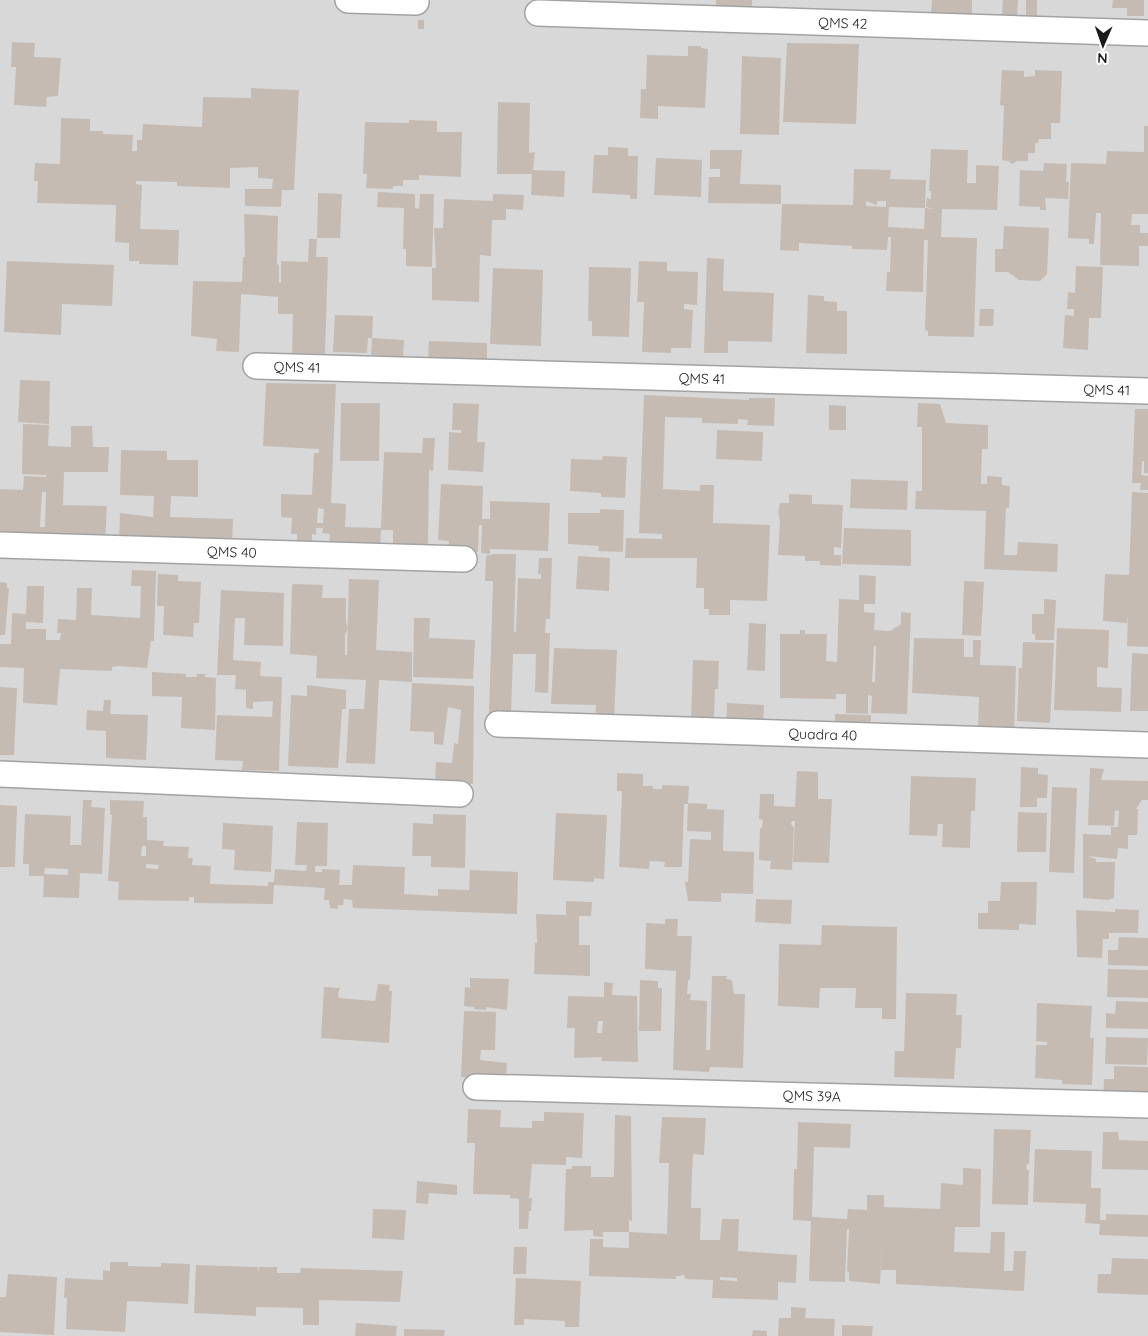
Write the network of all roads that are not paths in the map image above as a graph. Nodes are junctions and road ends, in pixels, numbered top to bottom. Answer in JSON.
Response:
{"nodes":[{"id":1,"x":348,"y":0,"type":"edge"},
{"id":2,"x":416,"y":2,"type":"dead end"},
{"id":3,"x":538,"y":13,"type":"dead end"},
{"id":4,"x":1148,"y":33,"type":"edge"},
{"id":5,"x":256,"y":366,"type":"dead end"},
{"id":6,"x":1148,"y":391,"type":"edge"},
{"id":7,"x":0,"y":544,"type":"edge"},
{"id":8,"x":464,"y":559,"type":"dead end"},
{"id":9,"x":498,"y":724,"type":"dead end"},
{"id":10,"x":1148,"y":745,"type":"edge"},
{"id":11,"x":0,"y":774,"type":"edge"},
{"id":12,"x":460,"y":794,"type":"dead end"},
{"id":13,"x":476,"y":1087,"type":"dead end"},
{"id":14,"x":1148,"y":1105,"type":"edge"}],
"edges":[{"from":1,"to":2,"type":"street"},
{"from":3,"to":4,"type":"street","name":"QMS 42"},
{"from":5,"to":6,"type":"street","name":"QMS 41"},
{"from":7,"to":8,"type":"street","name":"QMS 40"},
{"from":9,"to":10,"type":"street","name":"Quadra 40"},
{"from":11,"to":12,"type":"street"},
{"from":13,"to":14,"type":"street","name":"QMS 39A"}]}
